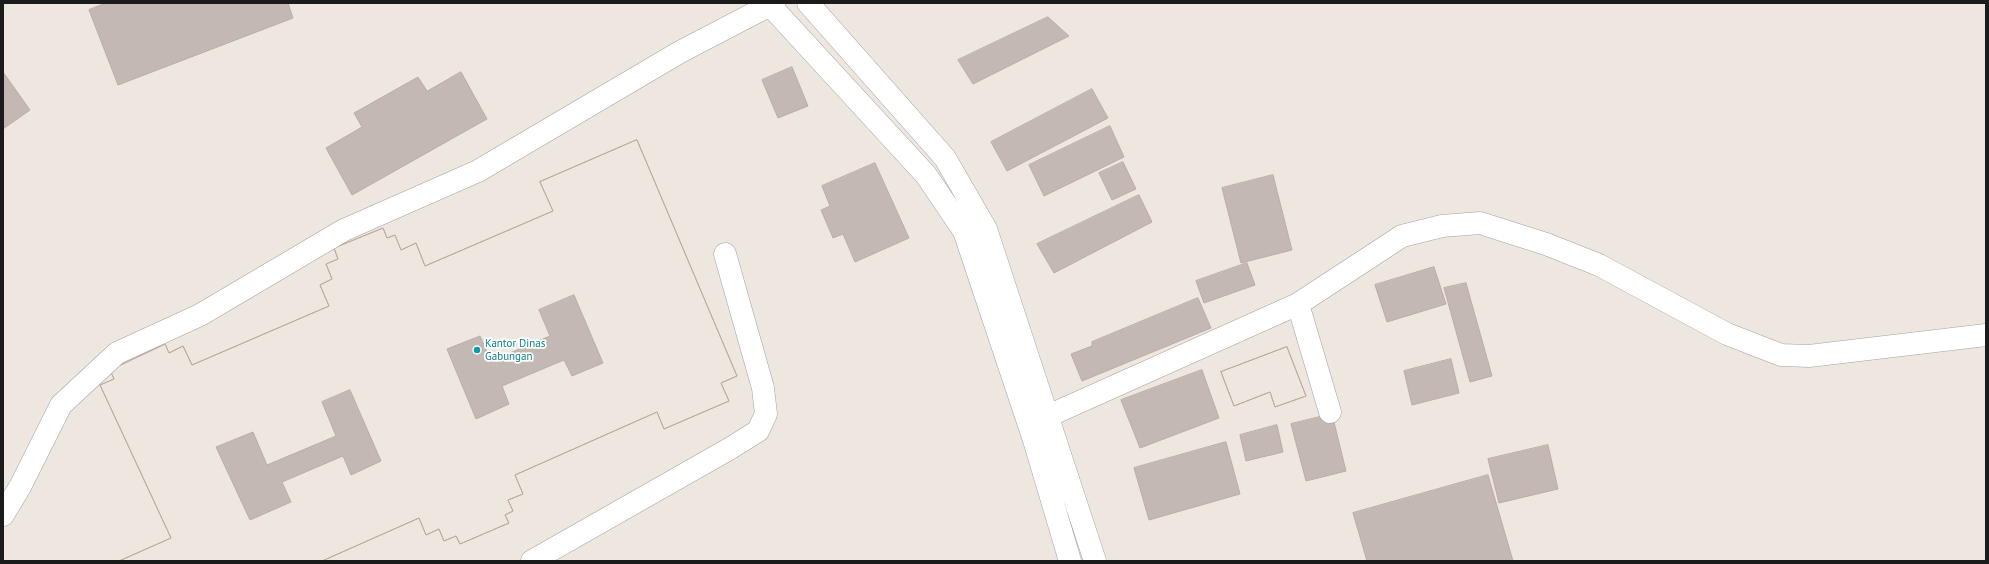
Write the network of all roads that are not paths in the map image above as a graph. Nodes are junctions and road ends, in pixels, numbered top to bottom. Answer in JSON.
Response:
{"nodes":[{"id":1,"x":808,"y":3,"type":"edge"},
{"id":2,"x":771,"y":4,"type":"edge"},
{"id":3,"x":725,"y":254,"type":"dead end"},
{"id":4,"x":1298,"y":304,"type":"junction"},
{"id":5,"x":1986,"y":334,"type":"edge"},
{"id":6,"x":1330,"y":412,"type":"dead end"},
{"id":7,"x":1048,"y":416,"type":"junction"},
{"id":8,"x":3,"y":515,"type":"edge"},
{"id":9,"x":532,"y":561,"type":"edge"},
{"id":10,"x":1070,"y":561,"type":"edge"},
{"id":11,"x":1095,"y":561,"type":"edge"}],
"edges":[{"from":1,"to":7,"type":"street"},
{"from":2,"to":8,"type":"street"},
{"from":2,"to":10,"type":"street"},
{"from":3,"to":9,"type":"street"},
{"from":4,"to":5,"type":"street"},
{"from":4,"to":6,"type":"street"},
{"from":4,"to":7,"type":"street"},
{"from":7,"to":11,"type":"street"}]}
